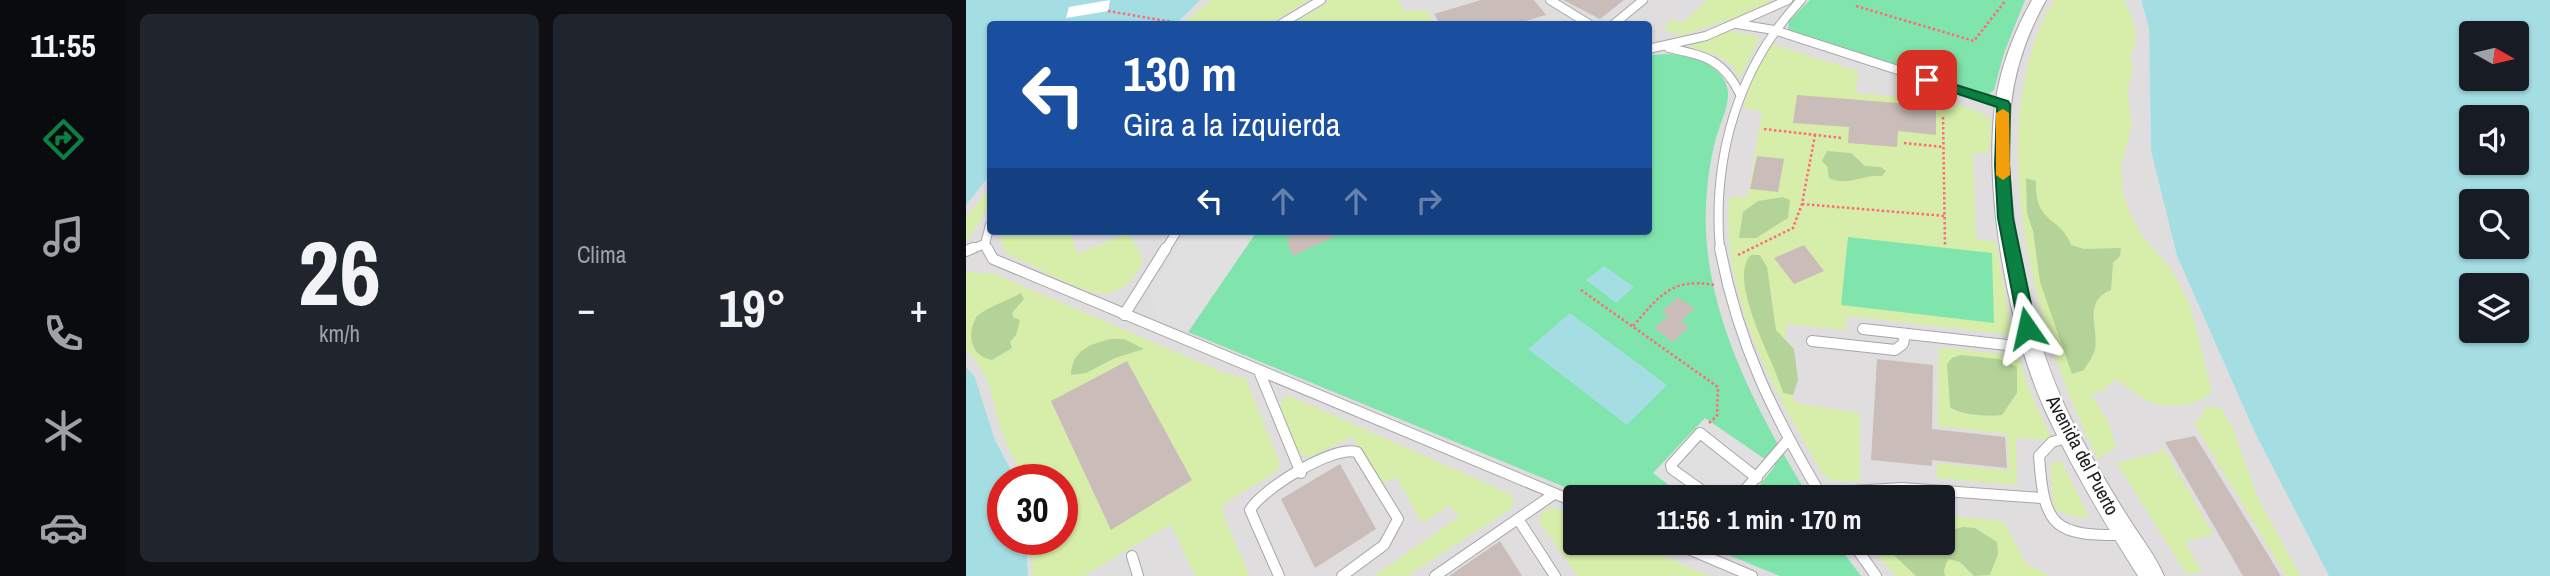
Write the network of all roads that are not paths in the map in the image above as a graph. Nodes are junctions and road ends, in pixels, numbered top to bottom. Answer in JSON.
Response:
{"nodes":[{"id":1,"x":1321,"y":0,"type":"edge"},
{"id":2,"x":1643,"y":0,"type":"edge"},
{"id":3,"x":1788,"y":0,"type":"edge"},
{"id":4,"x":1801,"y":0,"type":"edge"},
{"id":5,"x":2039,"y":0,"type":"edge"},
{"id":6,"x":1555,"y":2,"type":"edge"},
{"id":7,"x":1286,"y":21,"type":"edge"},
{"id":8,"x":1584,"y":21,"type":"edge"},
{"id":9,"x":1618,"y":21,"type":"edge"},
{"id":10,"x":1737,"y":24,"type":"junction"},
{"id":11,"x":1774,"y":30,"type":"junction"},
{"id":12,"x":1666,"y":47,"type":"junction"},
{"id":13,"x":1652,"y":49,"type":"edge"},
{"id":14,"x":1740,"y":94,"type":"junction"},
{"id":15,"x":2003,"y":104,"type":"junction"},
{"id":16,"x":987,"y":235,"type":"edge"},
{"id":17,"x":1174,"y":235,"type":"edge"},
{"id":18,"x":985,"y":244,"type":"junction"},
{"id":19,"x":966,"y":251,"type":"edge"},
{"id":20,"x":1124,"y":315,"type":"junction"},
{"id":21,"x":1863,"y":329,"type":"dead end"},
{"id":22,"x":1905,"y":334,"type":"junction"},
{"id":23,"x":1812,"y":341,"type":"dead end"},
{"id":24,"x":2034,"y":348,"type":"junction"},
{"id":25,"x":1259,"y":371,"type":"junction"},
{"id":26,"x":2070,"y":437,"type":"junction"},
{"id":27,"x":1788,"y":440,"type":"junction"},
{"id":28,"x":1301,"y":473,"type":"junction"},
{"id":29,"x":1757,"y":478,"type":"junction"},
{"id":30,"x":1694,"y":485,"type":"edge"},
{"id":31,"x":1750,"y":485,"type":"edge"},
{"id":32,"x":1815,"y":485,"type":"edge"},
{"id":33,"x":1955,"y":492,"type":"edge"},
{"id":34,"x":1554,"y":494,"type":"junction"},
{"id":35,"x":1563,"y":497,"type":"edge"},
{"id":36,"x":2041,"y":498,"type":"junction"},
{"id":37,"x":1518,"y":519,"type":"junction"},
{"id":38,"x":2126,"y":535,"type":"junction"},
{"id":39,"x":1703,"y":555,"type":"edge"},
{"id":40,"x":1861,"y":555,"type":"edge"},
{"id":41,"x":1132,"y":556,"type":"dead end"},
{"id":42,"x":1139,"y":576,"type":"edge"},
{"id":43,"x":1279,"y":576,"type":"edge"},
{"id":44,"x":1343,"y":576,"type":"edge"},
{"id":45,"x":1435,"y":576,"type":"edge"},
{"id":46,"x":1555,"y":576,"type":"edge"},
{"id":47,"x":1752,"y":576,"type":"edge"},
{"id":48,"x":1876,"y":576,"type":"edge"},
{"id":49,"x":2152,"y":576,"type":"edge"}],
"edges":[{"from":1,"to":7,"type":"lane"},
{"from":2,"to":9,"type":"lane"},
{"from":3,"to":10,"type":"lane"},
{"from":4,"to":11,"type":"lane"},
{"from":5,"to":15,"type":"street","name":"Avenida del Puerto"},
{"from":6,"to":8,"type":"lane"},
{"from":10,"to":11,"type":"lane"},
{"from":10,"to":12,"type":"lane"},
{"from":11,"to":14,"type":"lane"},
{"from":11,"to":15,"type":"lane"},
{"from":12,"to":13,"type":"lane"},
{"from":12,"to":14,"type":"lane"},
{"from":14,"to":27,"type":"lane"},
{"from":15,"to":24,"type":"street","name":"Avenida del Puerto"},
{"from":16,"to":18,"type":"lane"},
{"from":17,"to":20,"type":"lane"},
{"from":18,"to":19,"type":"lane"},
{"from":18,"to":20,"type":"lane"},
{"from":20,"to":25,"type":"lane"},
{"from":21,"to":22,"type":"lane"},
{"from":22,"to":23,"type":"lane"},
{"from":22,"to":24,"type":"lane"},
{"from":24,"to":26,"type":"street","name":"Avenida del Puerto"},
{"from":25,"to":28,"type":"lane"},
{"from":25,"to":34,"type":"lane"},
{"from":26,"to":36,"type":"lane"},
{"from":26,"to":38,"type":"street","name":"Avenida del Puerto"},
{"from":27,"to":29,"type":"lane"},
{"from":27,"to":32,"type":"lane"},
{"from":28,"to":43,"type":"lane"},
{"from":28,"to":44,"type":"lane"},
{"from":29,"to":30,"type":"lane"},
{"from":29,"to":31,"type":"lane"},
{"from":33,"to":36,"type":"lane"},
{"from":34,"to":35,"type":"lane"},
{"from":34,"to":37,"type":"lane"},
{"from":36,"to":38,"type":"lane"},
{"from":37,"to":45,"type":"lane"},
{"from":37,"to":46,"type":"lane"},
{"from":38,"to":49,"type":"street","name":"Avenida del Puerto"},
{"from":39,"to":47,"type":"lane"},
{"from":40,"to":48,"type":"lane"},
{"from":41,"to":42,"type":"lane"}]}
